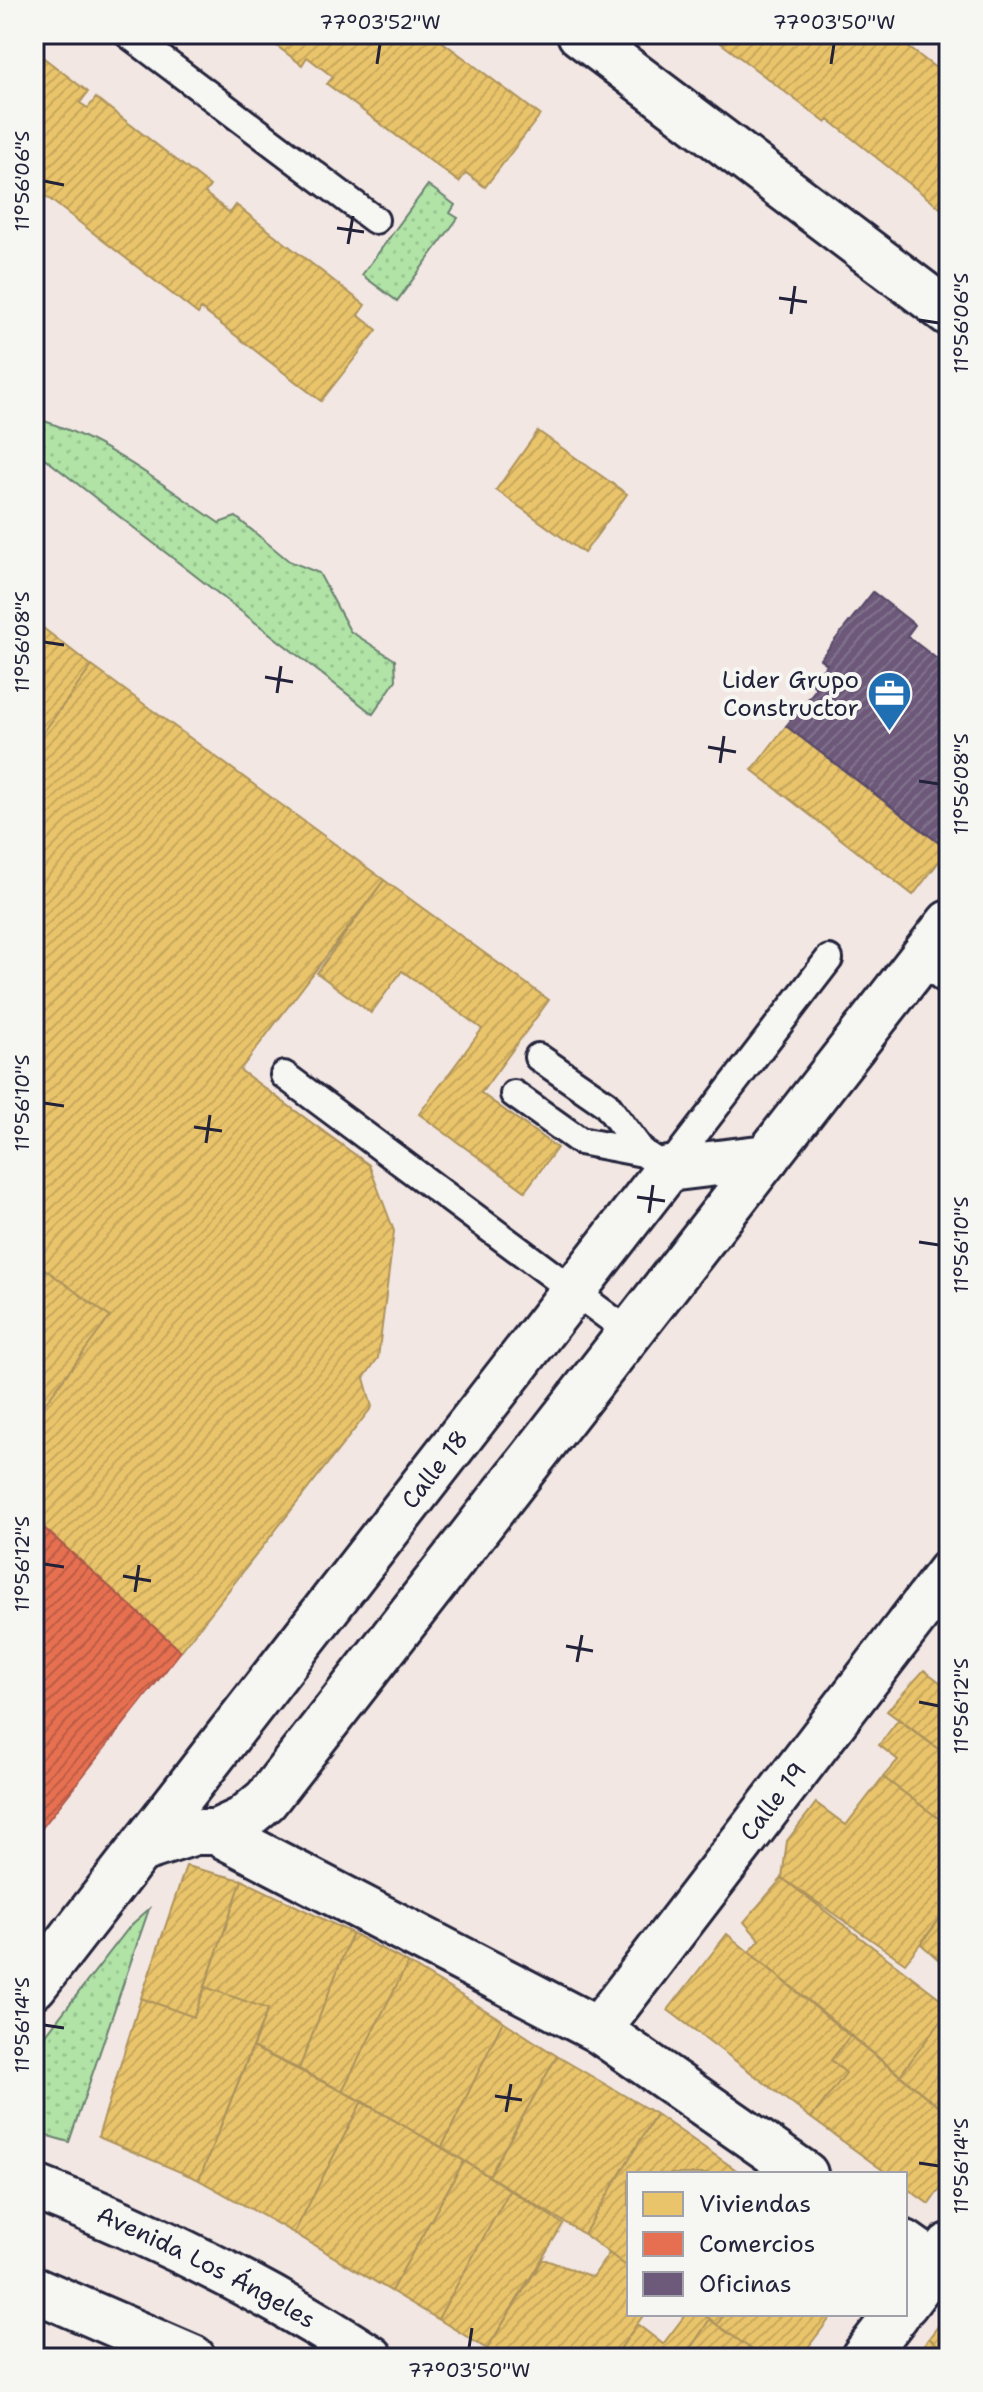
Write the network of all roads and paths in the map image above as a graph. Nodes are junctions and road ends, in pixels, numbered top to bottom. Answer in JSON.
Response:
{"nodes":[{"id":1,"x":128,"y":34,"type":"edge"},
{"id":2,"x":580,"y":34,"type":"edge"},
{"id":3,"x":375,"y":220,"type":"dead end"},
{"id":4,"x":949,"y":313,"type":"edge"},
{"id":5,"x":941,"y":949,"type":"edge"},
{"id":6,"x":829,"y":959,"type":"dead end"},
{"id":7,"x":538,"y":1057,"type":"dead end"},
{"id":8,"x":284,"y":1075,"type":"dead end"},
{"id":9,"x":514,"y":1094,"type":"dead end"},
{"id":10,"x":767,"y":1157,"type":"junction"},
{"id":11,"x":655,"y":1161,"type":"junction"},
{"id":12,"x":574,"y":1291,"type":"junction"},
{"id":13,"x":630,"y":1333,"type":"junction"},
{"id":14,"x":949,"y":1572,"type":"edge"},
{"id":15,"x":216,"y":1832,"type":"junction"},
{"id":16,"x":140,"y":1850,"type":"junction"},
{"id":17,"x":34,"y":1986,"type":"edge"},
{"id":18,"x":598,"y":2030,"type":"junction"},
{"id":19,"x":802,"y":2172,"type":"edge"},
{"id":20,"x":34,"y":2187,"type":"edge"},
{"id":21,"x":930,"y":2251,"type":"edge"},
{"id":22,"x":34,"y":2289,"type":"edge"},
{"id":23,"x":907,"y":2300,"type":"edge"},
{"id":24,"x":895,"y":2316,"type":"edge"},
{"id":25,"x":193,"y":2358,"type":"edge"},
{"id":26,"x":371,"y":2358,"type":"edge"},
{"id":27,"x":863,"y":2358,"type":"edge"}],
"edges":[{"from":1,"to":3,"type":"lane"},
{"from":2,"to":4,"type":"street"},
{"from":5,"to":10,"type":"street"},
{"from":6,"to":11,"type":"lane"},
{"from":7,"to":11,"type":"lane"},
{"from":8,"to":12,"type":"lane"},
{"from":9,"to":11,"type":"lane"},
{"from":10,"to":11,"type":"street"},
{"from":10,"to":13,"type":"street"},
{"from":11,"to":12,"type":"street","name":"Calle 18"},
{"from":12,"to":13,"type":"lane"},
{"from":12,"to":16,"type":"street","name":"Calle 18"},
{"from":13,"to":15,"type":"street"},
{"from":14,"to":18,"type":"street","name":"Calle 19"},
{"from":15,"to":16,"type":"street"},
{"from":15,"to":18,"type":"street"},
{"from":16,"to":17,"type":"street","name":"Calle 18"},
{"from":18,"to":19,"type":"street"},
{"from":20,"to":26,"type":"street","name":"Avenida Los Ángeles"},
{"from":21,"to":23,"type":"street"},
{"from":22,"to":25,"type":"street"},
{"from":24,"to":27,"type":"street"}]}
